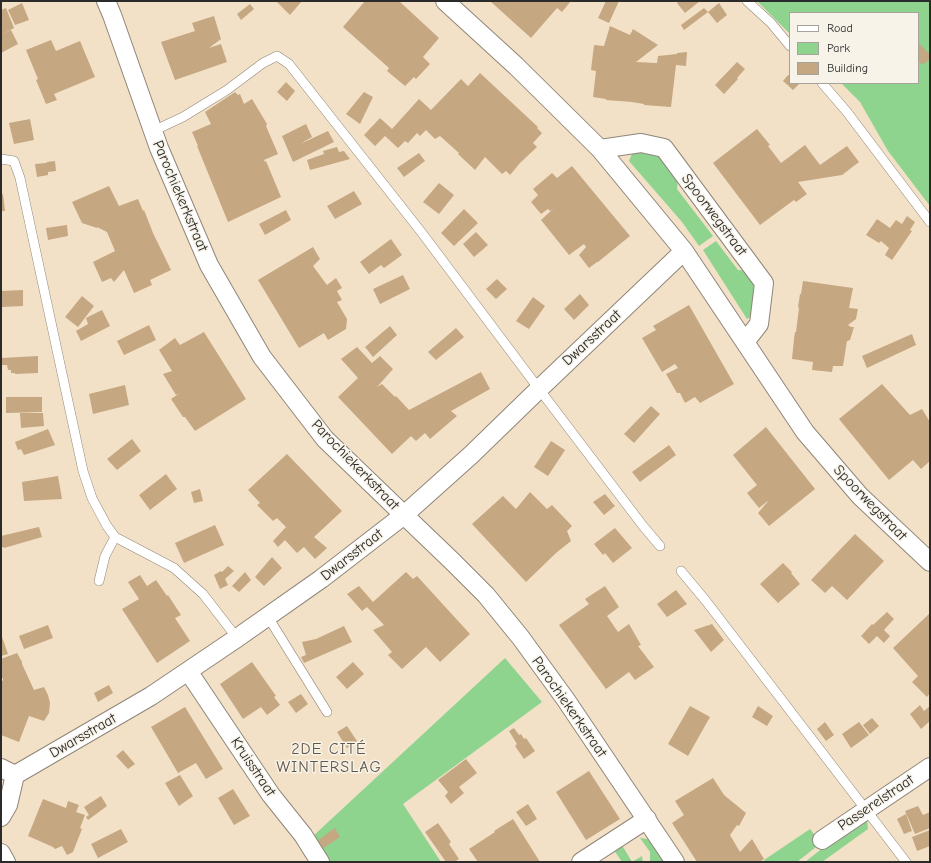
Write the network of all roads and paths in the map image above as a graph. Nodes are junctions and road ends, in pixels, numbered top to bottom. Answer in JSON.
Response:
{"nodes":[{"id":1,"x":106,"y":1,"type":"edge"},
{"id":2,"x":445,"y":1,"type":"edge"},
{"id":3,"x":746,"y":1,"type":"edge"},
{"id":4,"x":789,"y":45,"type":"edge"},
{"id":5,"x":823,"y":84,"type":"edge"},
{"id":6,"x":153,"y":131,"type":"junction"},
{"id":7,"x":600,"y":149,"type":"junction"},
{"id":8,"x":1,"y":159,"type":"edge"},
{"id":9,"x":930,"y":222,"type":"edge"},
{"id":10,"x":684,"y":251,"type":"junction"},
{"id":11,"x":745,"y":342,"type":"junction"},
{"id":12,"x":539,"y":389,"type":"junction"},
{"id":13,"x":404,"y":515,"type":"junction"},
{"id":14,"x":116,"y":537,"type":"junction"},
{"id":15,"x":660,"y":546,"type":"dead end"},
{"id":16,"x":930,"y":562,"type":"edge"},
{"id":17,"x":681,"y":571,"type":"dead end"},
{"id":18,"x":99,"y":581,"type":"dead end"},
{"id":19,"x":268,"y":617,"type":"junction"},
{"id":20,"x":237,"y":638,"type":"junction"},
{"id":21,"x":188,"y":671,"type":"junction"},
{"id":22,"x":327,"y":712,"type":"dead end"},
{"id":23,"x":930,"y":767,"type":"edge"},
{"id":24,"x":8,"y":771,"type":"edge"},
{"id":25,"x":866,"y":810,"type":"junction"},
{"id":26,"x":1,"y":817,"type":"edge"},
{"id":27,"x":647,"y":819,"type":"junction"},
{"id":28,"x":822,"y":840,"type":"dead end"},
{"id":29,"x":1,"y":853,"type":"edge"},
{"id":30,"x":6,"y":862,"type":"edge"},
{"id":31,"x":320,"y":862,"type":"edge"},
{"id":32,"x":581,"y":862,"type":"edge"},
{"id":33,"x":675,"y":862,"type":"edge"},
{"id":34,"x":906,"y":862,"type":"edge"}],
"edges":[{"from":1,"to":6,"type":"street","name":"Parochiekerkstraat"},
{"from":2,"to":7,"type":"street","name":"Spoorwegstraat"},
{"from":3,"to":4,"type":"lane"},
{"from":5,"to":9,"type":"lane"},
{"from":6,"to":12,"type":"lane"},
{"from":6,"to":13,"type":"street","name":"Parochiekerkstraat"},
{"from":7,"to":10,"type":"street","name":"Spoorwegstraat"},
{"from":7,"to":11,"type":"street","name":"Spoorwegstraat"},
{"from":8,"to":14,"type":"lane"},
{"from":10,"to":11,"type":"street","name":"Spoorwegstraat"},
{"from":10,"to":12,"type":"street","name":"Dwarsstraat"},
{"from":11,"to":16,"type":"street","name":"Spoorwegstraat"},
{"from":12,"to":13,"type":"street","name":"Dwarsstraat"},
{"from":12,"to":15,"type":"lane"},
{"from":13,"to":19,"type":"street","name":"Dwarsstraat"},
{"from":13,"to":27,"type":"street","name":"Parochiekerkstraat"},
{"from":14,"to":18,"type":"lane"},
{"from":14,"to":20,"type":"lane"},
{"from":17,"to":25,"type":"lane"},
{"from":19,"to":20,"type":"street","name":"Dwarsstraat"},
{"from":19,"to":22,"type":"lane"},
{"from":20,"to":21,"type":"street","name":"Dwarsstraat"},
{"from":21,"to":24,"type":"street","name":"Dwarsstraat"},
{"from":21,"to":31,"type":"street","name":"Kruisstraat"},
{"from":23,"to":25,"type":"street","name":"Passerelstraat"},
{"from":24,"to":26,"type":"street","name":"Dwarsstraat"},
{"from":25,"to":28,"type":"street","name":"Passerelstraat"},
{"from":25,"to":34,"type":"lane"},
{"from":27,"to":32,"type":"street"},
{"from":27,"to":33,"type":"street","name":"Parochiekerkstraat"},
{"from":29,"to":30,"type":"street"}]}
